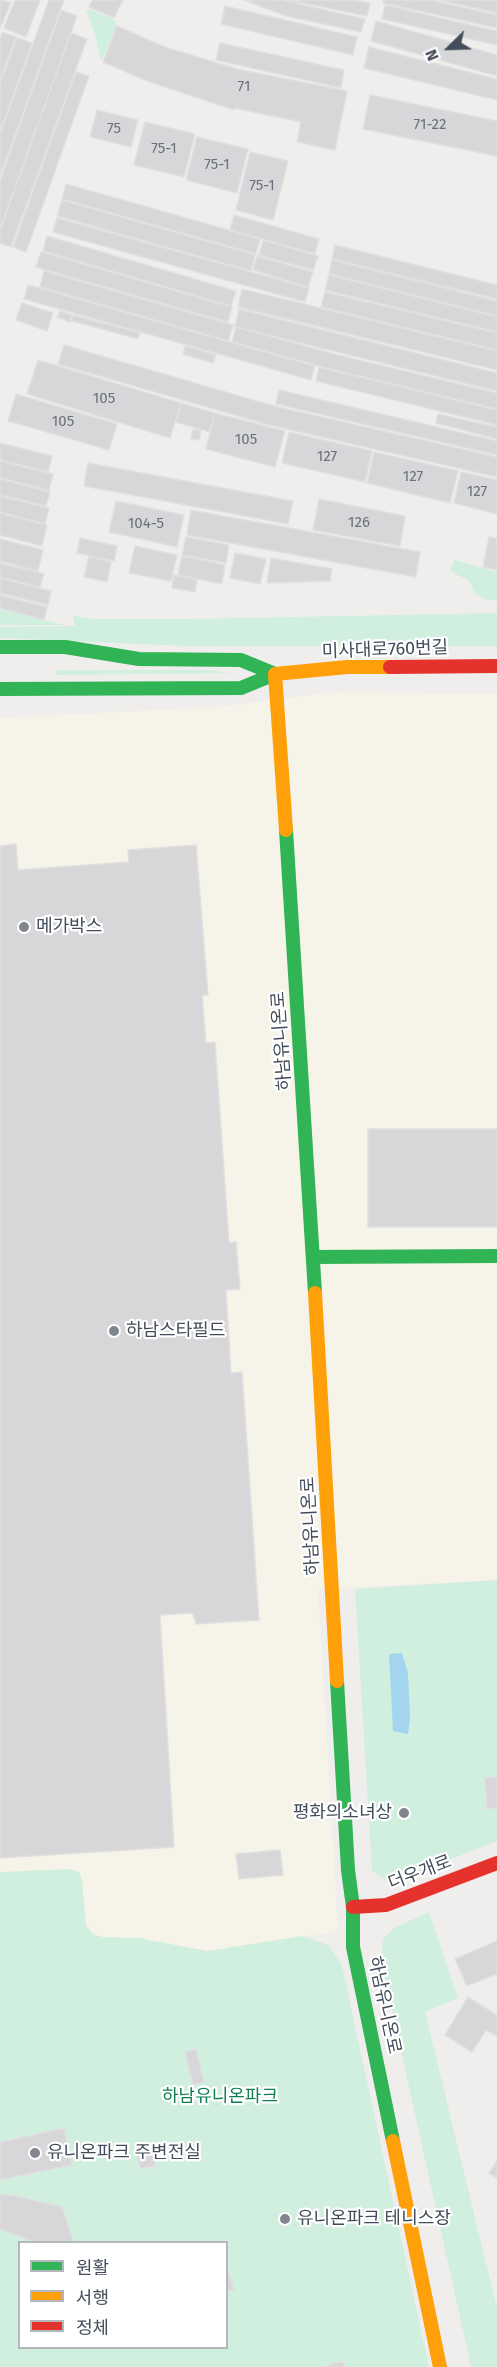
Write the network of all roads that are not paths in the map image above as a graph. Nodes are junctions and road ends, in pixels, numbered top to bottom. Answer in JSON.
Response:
{"nodes":[{"id":1,"x":0,"y":646,"type":"edge"},
{"id":2,"x":139,"y":659,"type":"junction"},
{"id":3,"x":80,"y":663,"type":"dead end"},
{"id":4,"x":497,"y":666,"type":"edge"},
{"id":5,"x":275,"y":674,"type":"junction"},
{"id":6,"x":0,"y":689,"type":"edge"},
{"id":7,"x":497,"y":1256,"type":"edge"},
{"id":8,"x":313,"y":1257,"type":"junction"},
{"id":9,"x":497,"y":1863,"type":"edge"},
{"id":10,"x":353,"y":1907,"type":"junction"},
{"id":11,"x":440,"y":2367,"type":"edge"}],
"edges":[{"from":1,"to":2,"type":"main road"},
{"from":2,"to":3,"type":"main road"},
{"from":2,"to":5,"type":"main road"},
{"from":4,"to":5,"type":"main road","name":"미사대로760번길"},
{"from":5,"to":6,"type":"main road"},
{"from":5,"to":8,"type":"main road","name":"하남유니온로"},
{"from":7,"to":8,"type":"main road"},
{"from":8,"to":10,"type":"main road","name":"하남유니온로"},
{"from":9,"to":10,"type":"main road","name":"더우개로"},
{"from":10,"to":11,"type":"main road","name":"하남유니온로"}]}
